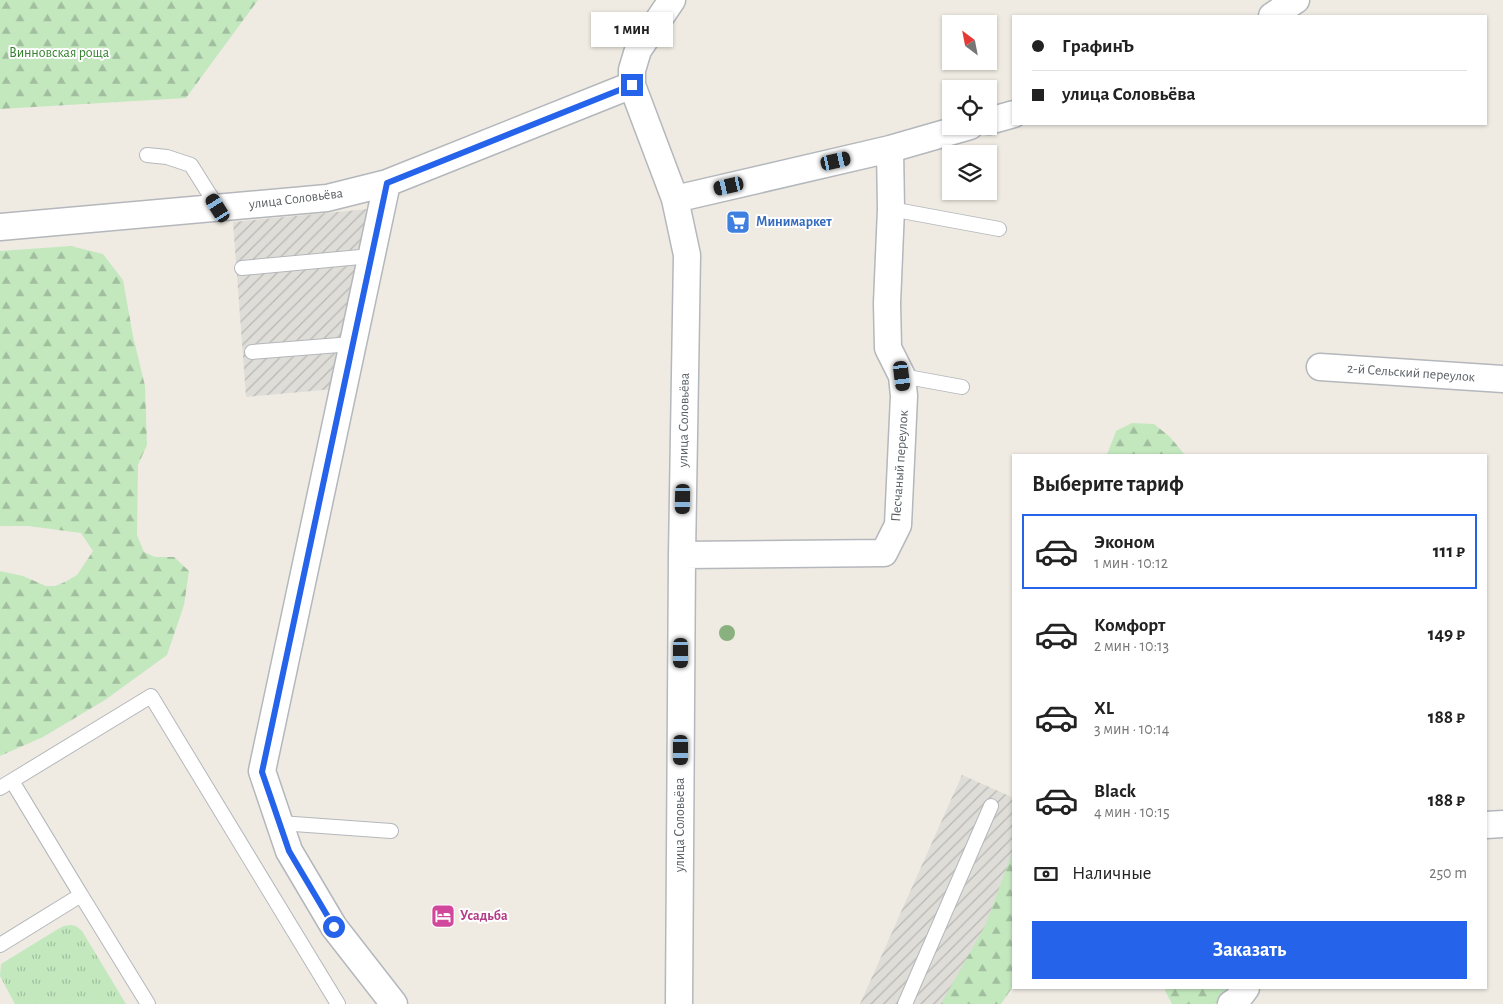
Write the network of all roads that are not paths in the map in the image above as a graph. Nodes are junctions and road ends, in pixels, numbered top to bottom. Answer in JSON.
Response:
{"nodes":[{"id":1,"x":672,"y":0,"type":"edge"},
{"id":2,"x":1296,"y":0,"type":"edge"},
{"id":3,"x":1274,"y":15,"type":"edge"},
{"id":4,"x":632,"y":85,"type":"junction"},
{"id":5,"x":1012,"y":115,"type":"edge"},
{"id":6,"x":997,"y":119,"type":"edge"},
{"id":7,"x":942,"y":134,"type":"edge"},
{"id":8,"x":890,"y":149,"type":"junction"},
{"id":9,"x":147,"y":155,"type":"dead end"},
{"id":10,"x":387,"y":183,"type":"junction"},
{"id":11,"x":675,"y":199,"type":"junction"},
{"id":12,"x":218,"y":208,"type":"junction"},
{"id":13,"x":891,"y":209,"type":"junction"},
{"id":14,"x":0,"y":227,"type":"edge"},
{"id":15,"x":999,"y":229,"type":"dead end"},
{"id":16,"x":371,"y":256,"type":"junction"},
{"id":17,"x":242,"y":268,"type":"dead end"},
{"id":18,"x":352,"y":344,"type":"junction"},
{"id":19,"x":252,"y":352,"type":"dead end"},
{"id":20,"x":1320,"y":367,"type":"dead end"},
{"id":21,"x":902,"y":376,"type":"junction"},
{"id":22,"x":1503,"y":379,"type":"edge"},
{"id":23,"x":962,"y":387,"type":"dead end"},
{"id":24,"x":682,"y":555,"type":"junction"},
{"id":25,"x":12,"y":781,"type":"junction"},
{"id":26,"x":0,"y":788,"type":"edge"},
{"id":27,"x":991,"y":806,"type":"dead end"},
{"id":28,"x":280,"y":823,"type":"junction"},
{"id":29,"x":1503,"y":824,"type":"edge"},
{"id":30,"x":1487,"y":825,"type":"edge"},
{"id":31,"x":391,"y":831,"type":"dead end"},
{"id":32,"x":81,"y":895,"type":"junction"},
{"id":33,"x":0,"y":945,"type":"edge"},
{"id":34,"x":1245,"y":989,"type":"edge"},
{"id":35,"x":148,"y":1004,"type":"edge"},
{"id":36,"x":338,"y":1004,"type":"edge"},
{"id":37,"x":394,"y":1004,"type":"edge"},
{"id":38,"x":679,"y":1004,"type":"edge"},
{"id":39,"x":905,"y":1004,"type":"edge"},
{"id":40,"x":1231,"y":1004,"type":"edge"}],
"edges":[{"from":1,"to":4,"type":"street","name":"улица Соловьёва"},
{"from":2,"to":3,"type":"street"},
{"from":4,"to":10,"type":"street","name":"улица Соловьёва"},
{"from":4,"to":11,"type":"street","name":"улица Соловьёва"},
{"from":5,"to":6,"type":"street"},
{"from":7,"to":8,"type":"street"},
{"from":8,"to":11,"type":"street"},
{"from":8,"to":13,"type":"street","name":"Песчаный переулок"},
{"from":9,"to":12,"type":"lane"},
{"from":10,"to":12,"type":"street","name":"улица Соловьёва"},
{"from":10,"to":16,"type":"street"},
{"from":11,"to":24,"type":"street","name":"улица Соловьёва"},
{"from":12,"to":14,"type":"street","name":"улица Соловьёва"},
{"from":13,"to":15,"type":"lane"},
{"from":13,"to":21,"type":"street","name":"Песчаный переулок"},
{"from":16,"to":17,"type":"lane"},
{"from":16,"to":18,"type":"street"},
{"from":18,"to":19,"type":"lane"},
{"from":18,"to":28,"type":"street"},
{"from":20,"to":22,"type":"street","name":"2-й Сельский переулок"},
{"from":21,"to":23,"type":"lane"},
{"from":21,"to":24,"type":"street","name":"Песчаный переулок"},
{"from":24,"to":38,"type":"street","name":"улица Соловьёва"},
{"from":25,"to":26,"type":"lane"},
{"from":25,"to":32,"type":"lane"},
{"from":25,"to":36,"type":"lane"},
{"from":27,"to":39,"type":"lane"},
{"from":28,"to":31,"type":"lane"},
{"from":28,"to":37,"type":"street"},
{"from":29,"to":30,"type":"street"},
{"from":32,"to":33,"type":"lane"},
{"from":32,"to":35,"type":"lane"},
{"from":34,"to":40,"type":"street"}]}
